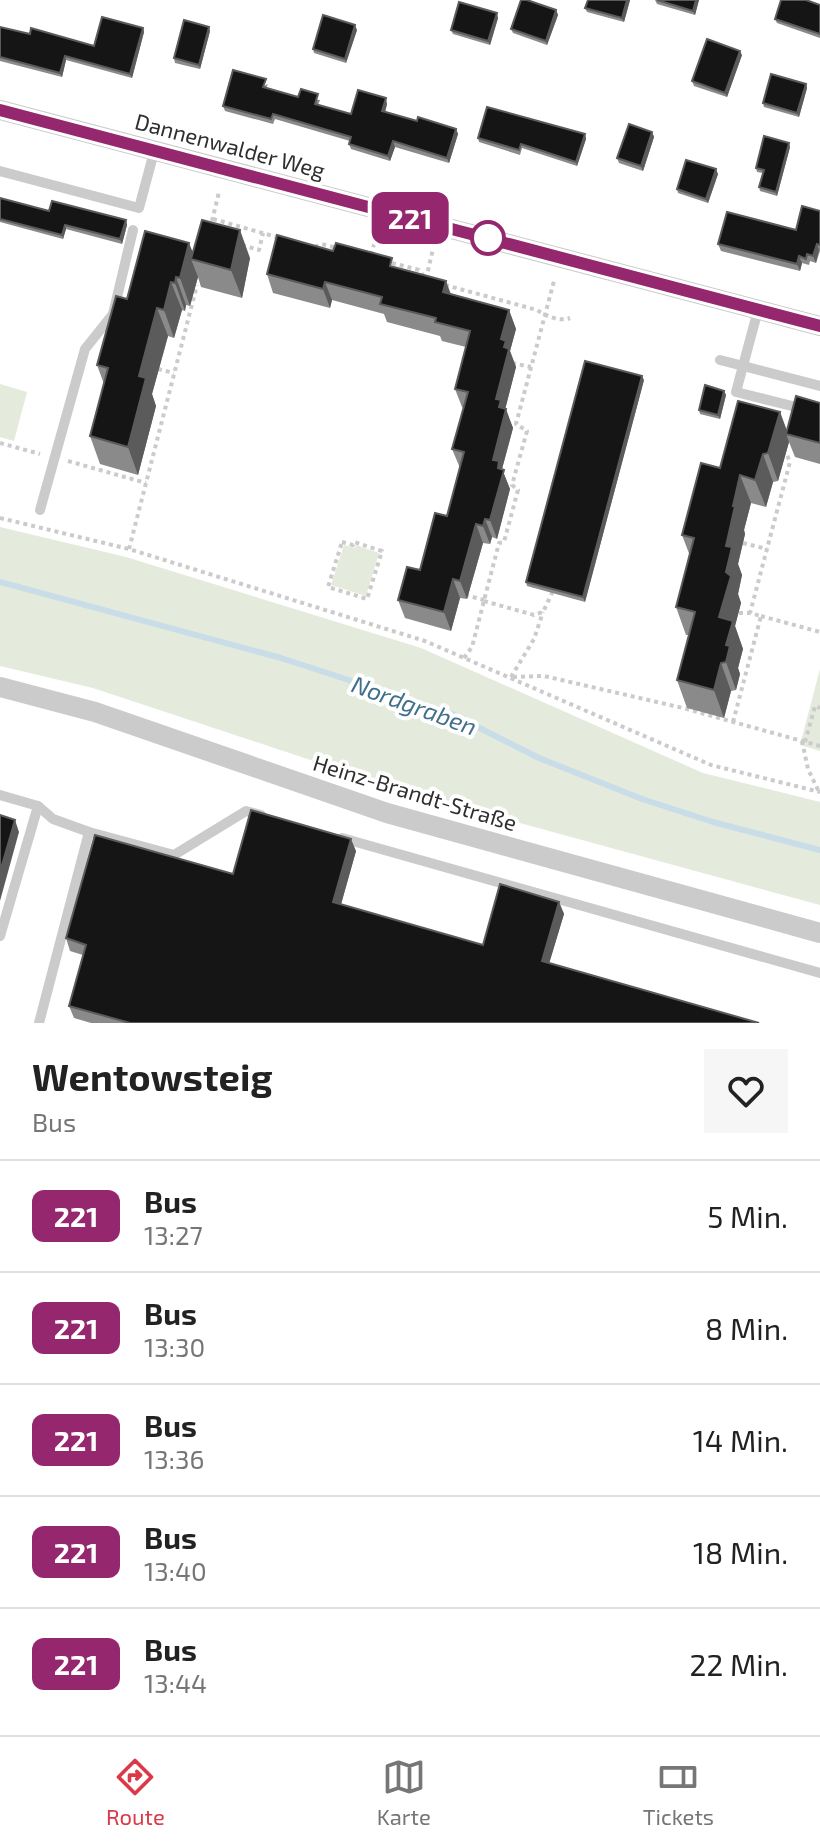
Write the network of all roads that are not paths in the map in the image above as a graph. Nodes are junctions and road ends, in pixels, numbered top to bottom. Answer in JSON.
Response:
{"nodes":[{"id":1,"x":0,"y":110,"type":"edge"},
{"id":2,"x":154,"y":152,"type":"junction"},
{"id":3,"x":0,"y":171,"type":"edge"},
{"id":4,"x":133,"y":230,"type":"dead end"},
{"id":5,"x":758,"y":310,"type":"junction"},
{"id":6,"x":820,"y":326,"type":"edge"},
{"id":7,"x":720,"y":360,"type":"dead end"},
{"id":8,"x":743,"y":366,"type":"junction"},
{"id":9,"x":820,"y":386,"type":"edge"},
{"id":10,"x":800,"y":408,"type":"edge"},
{"id":11,"x":40,"y":510,"type":"dead end"},
{"id":12,"x":0,"y":687,"type":"edge"},
{"id":13,"x":0,"y":795,"type":"edge"},
{"id":14,"x":38,"y":806,"type":"junction"},
{"id":15,"x":274,"y":819,"type":"edge"},
{"id":16,"x":89,"y":832,"type":"junction"},
{"id":17,"x":329,"y":835,"type":"edge"},
{"id":18,"x":820,"y":933,"type":"edge"},
{"id":19,"x":0,"y":936,"type":"edge"},
{"id":20,"x":820,"y":973,"type":"edge"},
{"id":21,"x":39,"y":1023,"type":"edge"}],
"edges":[{"from":1,"to":2,"type":"street","name":"Dannenwalder Weg"},
{"from":2,"to":3,"type":"lane"},
{"from":2,"to":5,"type":"street","name":"Dannenwalder Weg"},
{"from":4,"to":11,"type":"lane"},
{"from":5,"to":6,"type":"street","name":"Dannenwalder Weg"},
{"from":5,"to":8,"type":"lane"},
{"from":7,"to":8,"type":"lane"},
{"from":8,"to":9,"type":"lane"},
{"from":8,"to":10,"type":"lane"},
{"from":12,"to":18,"type":"street","name":"Heinz-Brandt-Straße"},
{"from":13,"to":14,"type":"lane"},
{"from":14,"to":16,"type":"lane"},
{"from":14,"to":19,"type":"lane"},
{"from":15,"to":16,"type":"lane"},
{"from":16,"to":21,"type":"lane"},
{"from":17,"to":20,"type":"lane"}]}
